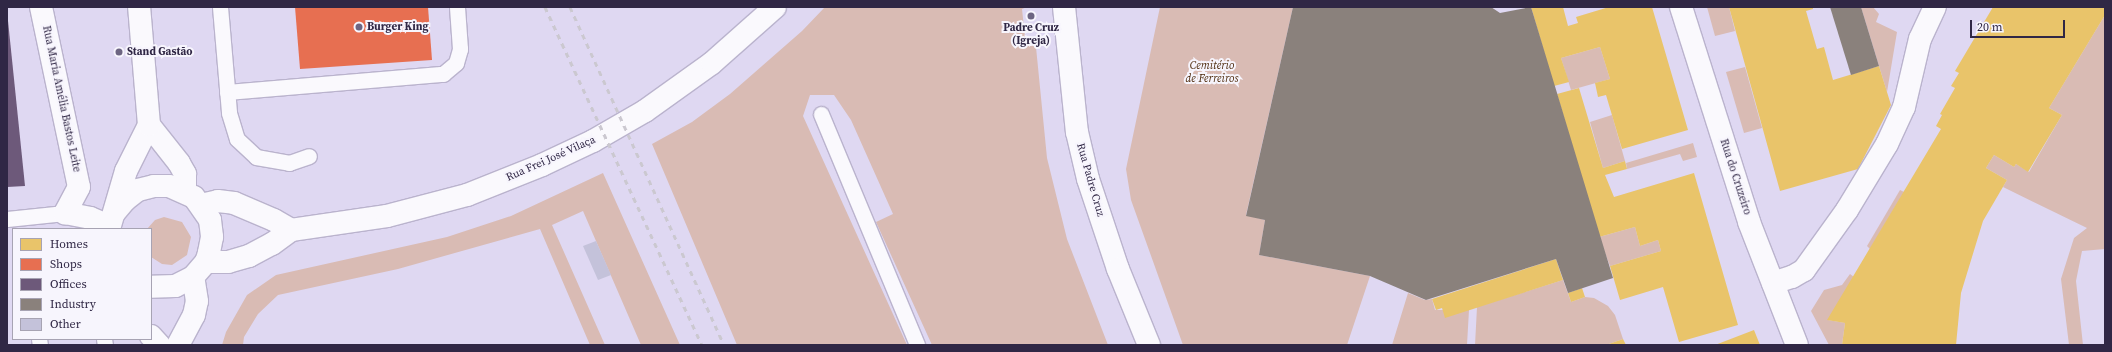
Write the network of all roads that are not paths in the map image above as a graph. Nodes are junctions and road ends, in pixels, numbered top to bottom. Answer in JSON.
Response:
{"nodes":[{"id":1,"x":41,"y":7,"type":"edge"},
{"id":2,"x":139,"y":7,"type":"edge"},
{"id":3,"x":220,"y":7,"type":"edge"},
{"id":4,"x":457,"y":7,"type":"edge"},
{"id":5,"x":775,"y":7,"type":"edge"},
{"id":6,"x":1064,"y":7,"type":"edge"},
{"id":7,"x":1681,"y":7,"type":"edge"},
{"id":8,"x":1935,"y":7,"type":"edge"},
{"id":9,"x":227,"y":92,"type":"junction"},
{"id":10,"x":820,"y":114,"type":"dead end"},
{"id":11,"x":149,"y":125,"type":"junction"},
{"id":12,"x":309,"y":156,"type":"dead end"},
{"id":13,"x":185,"y":191,"type":"junction"},
{"id":14,"x":201,"y":205,"type":"junction"},
{"id":15,"x":65,"y":213,"type":"junction"},
{"id":16,"x":7,"y":220,"type":"edge"},
{"id":17,"x":111,"y":222,"type":"edge"},
{"id":18,"x":27,"y":224,"type":"edge"},
{"id":19,"x":290,"y":230,"type":"junction"},
{"id":20,"x":199,"y":269,"type":"junction"},
{"id":21,"x":1773,"y":283,"type":"junction"},
{"id":22,"x":152,"y":287,"type":"edge"},
{"id":23,"x":152,"y":337,"type":"edge"},
{"id":24,"x":160,"y":345,"type":"edge"},
{"id":25,"x":178,"y":345,"type":"edge"},
{"id":26,"x":918,"y":345,"type":"edge"},
{"id":27,"x":1149,"y":345,"type":"edge"},
{"id":28,"x":1797,"y":345,"type":"edge"}],
"edges":[{"from":1,"to":15,"type":"main road","name":"Rua Maria Amélia Bastos Leite"},
{"from":2,"to":11,"type":"main road"},
{"from":3,"to":9,"type":"lane"},
{"from":4,"to":9,"type":"lane"},
{"from":5,"to":19,"type":"main road","name":"Rua Frei José Vilaça"},
{"from":6,"to":27,"type":"main road","name":"Rua Padre Cruz"},
{"from":7,"to":21,"type":"main road","name":"Rua do Cruzeiro"},
{"from":8,"to":21,"type":"main road"},
{"from":9,"to":12,"type":"lane"},
{"from":10,"to":26,"type":"lane"},
{"from":11,"to":13,"type":"main road"},
{"from":11,"to":17,"type":"main road"},
{"from":13,"to":14,"type":"main road"},
{"from":13,"to":17,"type":"main road"},
{"from":14,"to":19,"type":"main road"},
{"from":14,"to":20,"type":"main road"},
{"from":15,"to":17,"type":"main road"},
{"from":15,"to":18,"type":"lane"},
{"from":16,"to":18,"type":"lane"},
{"from":19,"to":20,"type":"main road","name":"Rua Frei José Vilaça"},
{"from":20,"to":22,"type":"main road"},
{"from":20,"to":25,"type":"main road"},
{"from":21,"to":28,"type":"main road","name":"Rua do Cruzeiro"},
{"from":23,"to":24,"type":"main road"}]}
